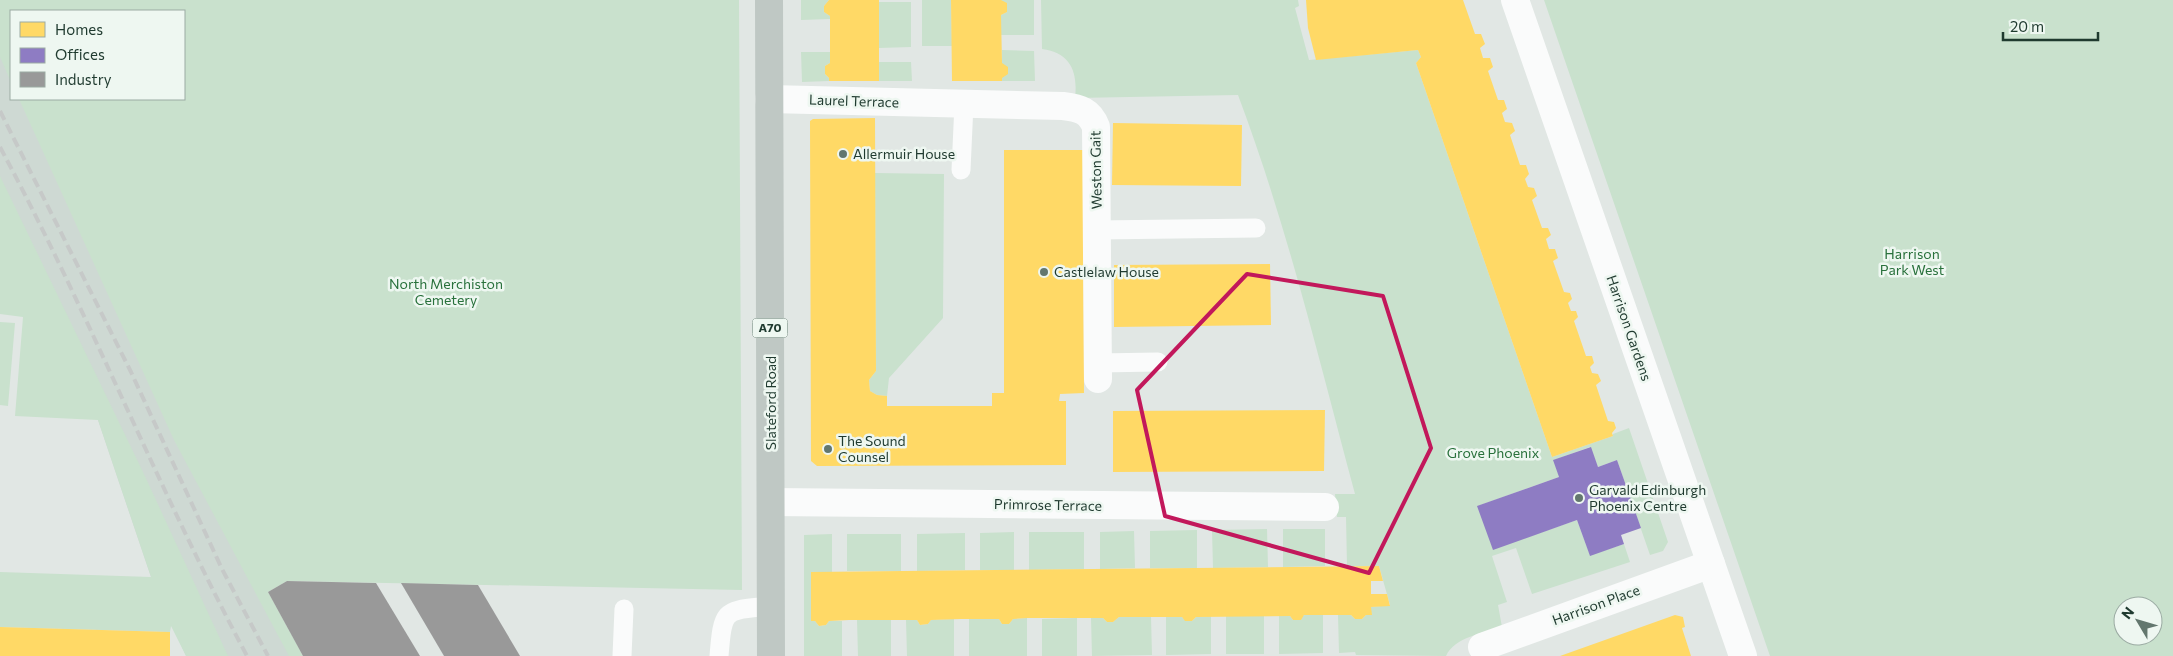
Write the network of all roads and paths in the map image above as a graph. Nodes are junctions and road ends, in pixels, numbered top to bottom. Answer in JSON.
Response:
{"nodes":[{"id":1,"x":769,"y":0,"type":"edge"},
{"id":2,"x":1515,"y":0,"type":"edge"},
{"id":3,"x":1063,"y":88,"type":"dead end"},
{"id":4,"x":769,"y":99,"type":"junction"},
{"id":5,"x":952,"y":104,"type":"junction"},
{"id":6,"x":961,"y":170,"type":"dead end"},
{"id":7,"x":1256,"y":228,"type":"dead end"},
{"id":8,"x":1097,"y":230,"type":"junction"},
{"id":9,"x":1158,"y":362,"type":"dead end"},
{"id":10,"x":1098,"y":371,"type":"joint"},
{"id":11,"x":771,"y":502,"type":"junction"},
{"id":12,"x":1325,"y":507,"type":"dead end"},
{"id":13,"x":1711,"y":564,"type":"junction"},
{"id":14,"x":770,"y":606,"type":"junction"},
{"id":15,"x":624,"y":609,"type":"dead end"},
{"id":16,"x":1475,"y":652,"type":"edge"},
{"id":17,"x":622,"y":656,"type":"edge"},
{"id":18,"x":719,"y":656,"type":"edge"},
{"id":19,"x":771,"y":656,"type":"edge"},
{"id":20,"x":1743,"y":656,"type":"edge"}],
"edges":[{"from":1,"to":4,"type":"main road","name":"Slateford Road","number":"A70"},
{"from":2,"to":13,"type":"street","name":"Harrison Gardens"},
{"from":3,"to":5,"type":"street"},
{"from":4,"to":5,"type":"street","name":"Laurel Terrace"},
{"from":4,"to":11,"type":"main road","name":"Slateford Road","number":"A70"},
{"from":5,"to":6,"type":"lane"},
{"from":5,"to":8,"type":"street","name":"Weston Gait"},
{"from":7,"to":8,"type":"lane"},
{"from":8,"to":10,"type":"street","name":"Weston Gait"},
{"from":9,"to":10,"type":"lane"},
{"from":11,"to":12,"type":"street","name":"Primrose Terrace"},
{"from":11,"to":14,"type":"main road","name":"Slateford Road","number":"A70"},
{"from":13,"to":16,"type":"street","name":"Harrison Place"},
{"from":13,"to":20,"type":"street","name":"Harrison Gardens"},
{"from":14,"to":18,"type":"lane"},
{"from":14,"to":19,"type":"main road","name":"Slateford Road","number":"A70"},
{"from":15,"to":17,"type":"lane"}]}
